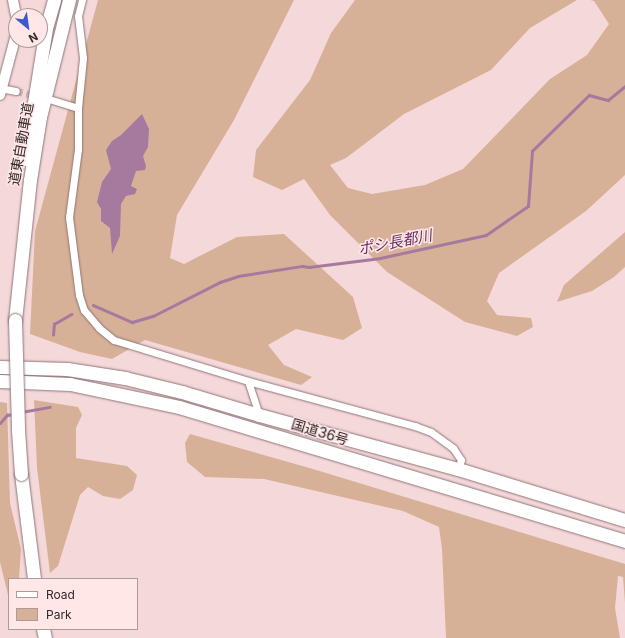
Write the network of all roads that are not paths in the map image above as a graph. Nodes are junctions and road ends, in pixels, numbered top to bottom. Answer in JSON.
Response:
{"nodes":[{"id":1,"x":54,"y":0,"type":"edge"},
{"id":2,"x":69,"y":0,"type":"edge"},
{"id":3,"x":82,"y":0,"type":"edge"},
{"id":4,"x":12,"y":48,"type":"edge"},
{"id":5,"x":1,"y":90,"type":"edge"},
{"id":6,"x":16,"y":91,"type":"tunnel mouth"},
{"id":7,"x":52,"y":100,"type":"dead end"},
{"id":8,"x":78,"y":108,"type":"junction"},
{"id":9,"x":15,"y":320,"type":"junction"},
{"id":10,"x":0,"y":367,"type":"edge"},
{"id":11,"x":0,"y":381,"type":"edge"},
{"id":12,"x":248,"y":381,"type":"junction"},
{"id":13,"x":259,"y":415,"type":"junction"},
{"id":14,"x":458,"y":469,"type":"junction"},
{"id":15,"x":625,"y":520,"type":"edge"},
{"id":16,"x":625,"y":541,"type":"edge"},
{"id":17,"x":34,"y":578,"type":"edge"}],
"edges":[{"from":1,"to":9,"type":"highway","name":"道東自動車道"},
{"from":2,"to":9,"type":"highway","name":"道東自動車道"},
{"from":3,"to":8,"type":"street"},
{"from":4,"to":5,"type":"street"},
{"from":5,"to":6,"type":"street"},
{"from":7,"to":8,"type":"street"},
{"from":8,"to":12,"type":"street"},
{"from":9,"to":17,"type":"highway","name":"道東自動車道","bridge":true},
{"from":10,"to":13,"type":"highway","name":"国道36号"},
{"from":11,"to":16,"type":"highway","name":"国道36号"},
{"from":12,"to":13,"type":"street"},
{"from":12,"to":14,"type":"street"},
{"from":13,"to":14,"type":"highway","name":"国道36号"},
{"from":14,"to":15,"type":"highway","name":"国道36号"}]}
